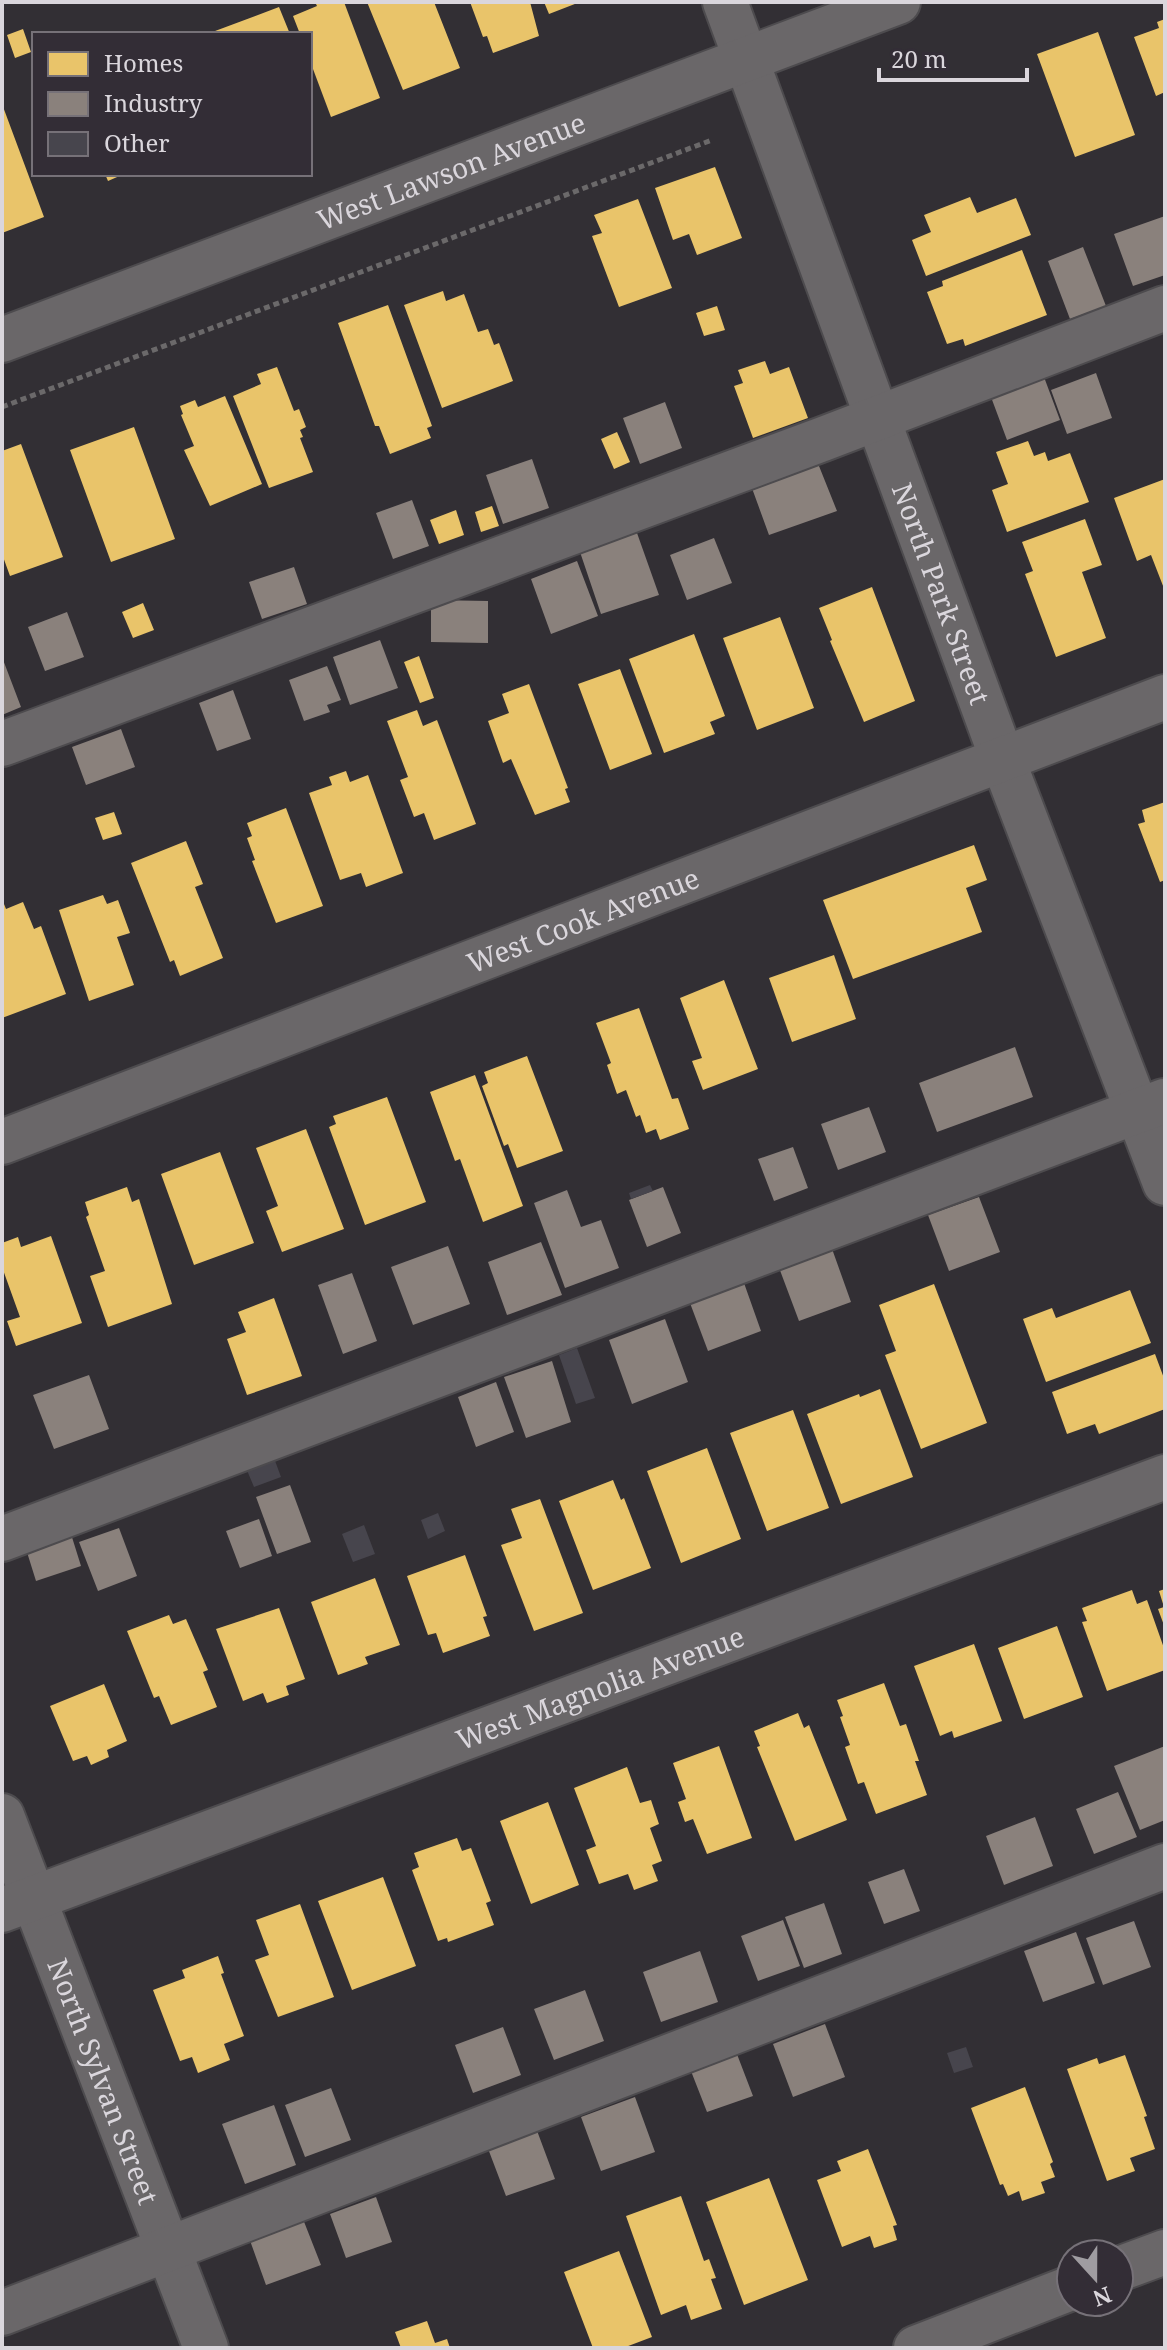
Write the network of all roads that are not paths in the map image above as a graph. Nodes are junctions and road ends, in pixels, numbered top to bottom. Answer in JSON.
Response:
{"nodes":[{"id":1,"x":725,"y":2,"type":"edge"},
{"id":2,"x":898,"y":2,"type":"edge"},
{"id":3,"x":746,"y":59,"type":"junction"},
{"id":4,"x":1165,"y":308,"type":"edge"},
{"id":5,"x":2,"y":340,"type":"edge"},
{"id":6,"x":880,"y":418,"type":"junction"},
{"id":7,"x":1165,"y":697,"type":"edge"},
{"id":8,"x":2,"y":744,"type":"edge"},
{"id":9,"x":1002,"y":758,"type":"junction"},
{"id":10,"x":1151,"y":1106,"type":"edge"},
{"id":11,"x":2,"y":1142,"type":"edge"},
{"id":12,"x":1165,"y":1183,"type":"edge"},
{"id":13,"x":1165,"y":1477,"type":"edge"},
{"id":14,"x":2,"y":1539,"type":"edge"},
{"id":15,"x":2,"y":1816,"type":"edge"},
{"id":16,"x":1165,"y":1866,"type":"edge"},
{"id":17,"x":18,"y":1904,"type":"edge"},
{"id":18,"x":168,"y":2249,"type":"junction"},
{"id":19,"x":1165,"y":2252,"type":"edge"},
{"id":20,"x":1135,"y":2263,"type":"edge"},
{"id":21,"x":1055,"y":2294,"type":"edge"},
{"id":22,"x":2,"y":2313,"type":"edge"},
{"id":23,"x":206,"y":2348,"type":"edge"},
{"id":24,"x":916,"y":2348,"type":"edge"}],
"edges":[{"from":1,"to":3,"type":"street","name":"North Park Street"},
{"from":2,"to":3,"type":"street","name":"West Lawson Avenue"},
{"from":3,"to":5,"type":"street","name":"West Lawson Avenue"},
{"from":3,"to":6,"type":"street","name":"North Park Street"},
{"from":4,"to":6,"type":"street"},
{"from":6,"to":8,"type":"street"},
{"from":6,"to":9,"type":"street","name":"North Park Street"},
{"from":7,"to":9,"type":"street","name":"West Cook Avenue"},
{"from":9,"to":10,"type":"street","name":"North Park Street"},
{"from":9,"to":11,"type":"street","name":"West Cook Avenue"},
{"from":10,"to":12,"type":"street","name":"North Park Street"},
{"from":10,"to":14,"type":"street"},
{"from":13,"to":17,"type":"street","name":"West Magnolia Avenue"},
{"from":15,"to":17,"type":"street","name":"North Sylvan Street"},
{"from":16,"to":18,"type":"street"},
{"from":17,"to":18,"type":"street","name":"North Sylvan Street"},
{"from":18,"to":22,"type":"street"},
{"from":18,"to":23,"type":"street","name":"North Sylvan Street"},
{"from":19,"to":20,"type":"street"},
{"from":21,"to":24,"type":"street"}]}
